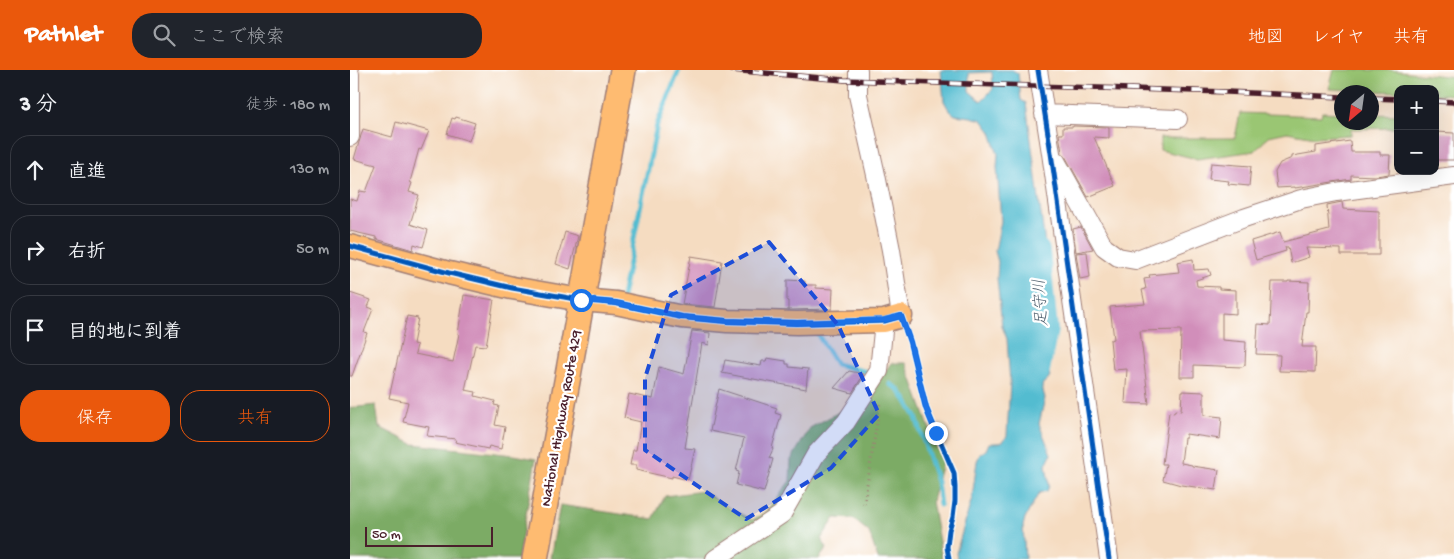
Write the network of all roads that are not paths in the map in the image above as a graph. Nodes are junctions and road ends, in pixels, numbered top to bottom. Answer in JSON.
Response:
{"nodes":[{"id":1,"x":623,"y":70,"type":"edge"},
{"id":2,"x":858,"y":70,"type":"edge"},
{"id":3,"x":1038,"y":70,"type":"edge"},
{"id":4,"x":350,"y":74,"type":"edge"},
{"id":5,"x":1044,"y":114,"type":"junction"},
{"id":6,"x":1178,"y":119,"type":"dead end"},
{"id":7,"x":350,"y":137,"type":"edge"},
{"id":8,"x":1051,"y":153,"type":"junction"},
{"id":9,"x":1454,"y":176,"type":"edge"},
{"id":10,"x":350,"y":246,"type":"edge"},
{"id":11,"x":581,"y":300,"type":"junction"},
{"id":12,"x":892,"y":318,"type":"junction"},
{"id":13,"x":534,"y":559,"type":"edge"},
{"id":14,"x":715,"y":559,"type":"edge"},
{"id":15,"x":1108,"y":559,"type":"edge"}],
"edges":[{"from":1,"to":11,"type":"highway","name":"National Highway Route 429"},
{"from":2,"to":12,"type":"street"},
{"from":3,"to":5,"type":"street"},
{"from":4,"to":7,"type":"street"},
{"from":5,"to":6,"type":"street"},
{"from":5,"to":8,"type":"street"},
{"from":8,"to":9,"type":"street"},
{"from":8,"to":15,"type":"street"},
{"from":10,"to":11,"type":"main road"},
{"from":11,"to":12,"type":"main road"},
{"from":11,"to":13,"type":"highway","name":"National Highway Route 429"},
{"from":12,"to":14,"type":"street"}]}
